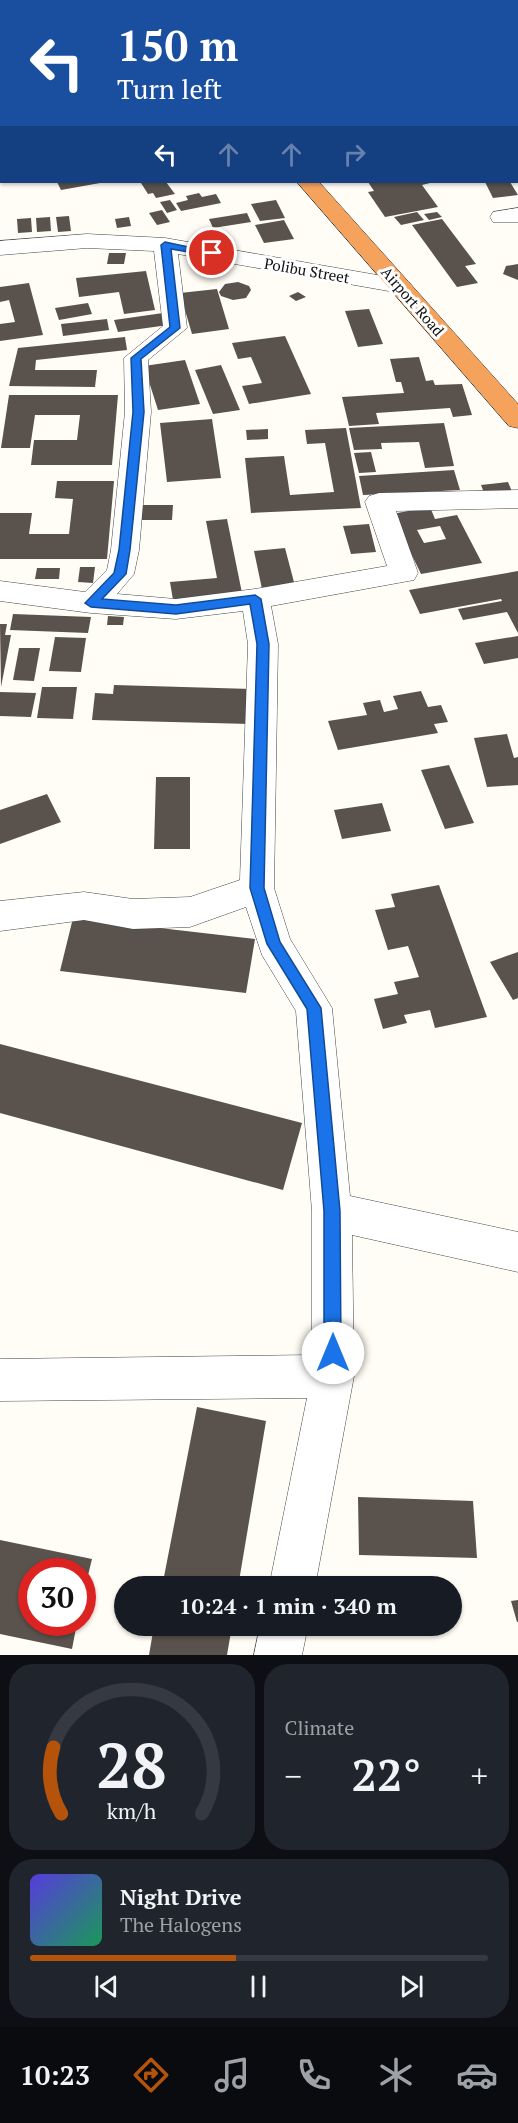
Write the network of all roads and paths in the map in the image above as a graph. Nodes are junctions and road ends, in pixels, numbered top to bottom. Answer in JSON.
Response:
{"nodes":[{"id":1,"x":309,"y":183,"type":"edge"},
{"id":2,"x":165,"y":245,"type":"junction"},
{"id":3,"x":0,"y":248,"type":"edge"},
{"id":4,"x":400,"y":286,"type":"junction"},
{"id":5,"x":518,"y":420,"type":"edge"},
{"id":6,"x":518,"y":499,"type":"edge"},
{"id":7,"x":0,"y":591,"type":"edge"},
{"id":8,"x":255,"y":599,"type":"junction"},
{"id":9,"x":91,"y":603,"type":"junction"},
{"id":10,"x":257,"y":888,"type":"junction"},
{"id":11,"x":0,"y":916,"type":"edge"},
{"id":12,"x":332,"y":1211,"type":"junction"},
{"id":13,"x":518,"y":1252,"type":"edge"},
{"id":14,"x":333,"y":1376,"type":"junction"},
{"id":15,"x":0,"y":1380,"type":"edge"},
{"id":16,"x":294,"y":1576,"type":"edge"},
{"id":17,"x":282,"y":1636,"type":"edge"},
{"id":18,"x":278,"y":1655,"type":"edge"}],
"edges":[{"from":1,"to":4,"type":"highway","name":"Airport Road"},
{"from":2,"to":3,"type":"street","name":"Polibu Street"},
{"from":2,"to":4,"type":"street","name":"Polibu Street"},
{"from":2,"to":9,"type":"street"},
{"from":4,"to":5,"type":"highway","name":"Airport Road"},
{"from":6,"to":8,"type":"street"},
{"from":7,"to":9,"type":"street"},
{"from":8,"to":9,"type":"street"},
{"from":8,"to":10,"type":"street"},
{"from":10,"to":11,"type":"street"},
{"from":10,"to":12,"type":"street"},
{"from":12,"to":13,"type":"street"},
{"from":12,"to":14,"type":"street"},
{"from":14,"to":15,"type":"street"},
{"from":14,"to":16,"type":"street"},
{"from":17,"to":18,"type":"street"}]}
